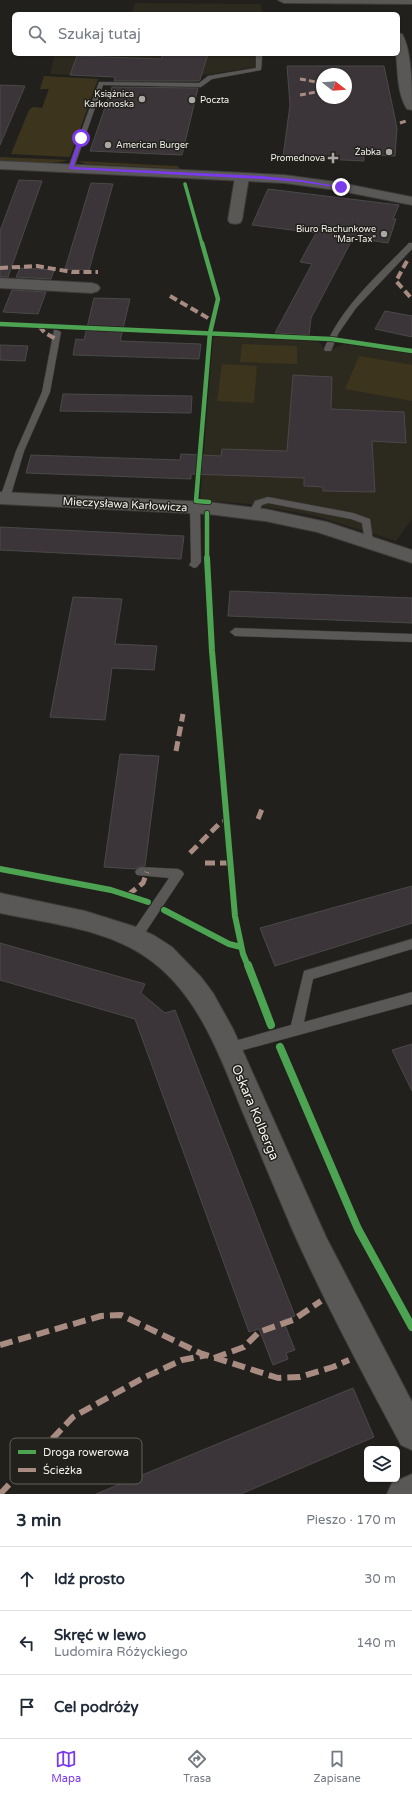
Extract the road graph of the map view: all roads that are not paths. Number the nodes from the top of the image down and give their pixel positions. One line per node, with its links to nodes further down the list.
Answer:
1 (284, 0): 2 (street)
2 (385, 1): 3 (street); 4 (street)
3 (412, 1)
4 (389, 12)
5 (400, 43): 7 (street)
6 (259, 56): 9 (lane)
7 (412, 106)
8 (0, 165): 9 (street)
9 (71, 168): 10 (street)
10 (242, 177): 11 (street); 12 (street)
11 (412, 201)
12 (235, 220)
13 (412, 245): 17 (lane)
14 (0, 283): 15 (street)
15 (92, 288)
16 (57, 332): 18 (lane)
17 (328, 349)
18 (2, 498): 19 (street, Mieczysława Karłowicza)
19 (195, 507): 20 (street, Mieczysława Karłowicza); 21 (lane)
20 (412, 557)
21 (194, 565)
22 (234, 632): 23 (lane)
23 (412, 638)
24 (141, 872): 26 (lane)
25 (0, 903): 26 (street, Oskara Kolberga)
26 (135, 938): 30 (street, Oskara Kolberga)
27 (412, 944): 29 (lane)
28 (412, 998): 29 (lane)
29 (296, 1030): 30 (lane)
30 (229, 1048): 31 (street, Oskara Kolberga)
31 (412, 1434)
32 (412, 1490): 33 (street)
33 (403, 1494)

